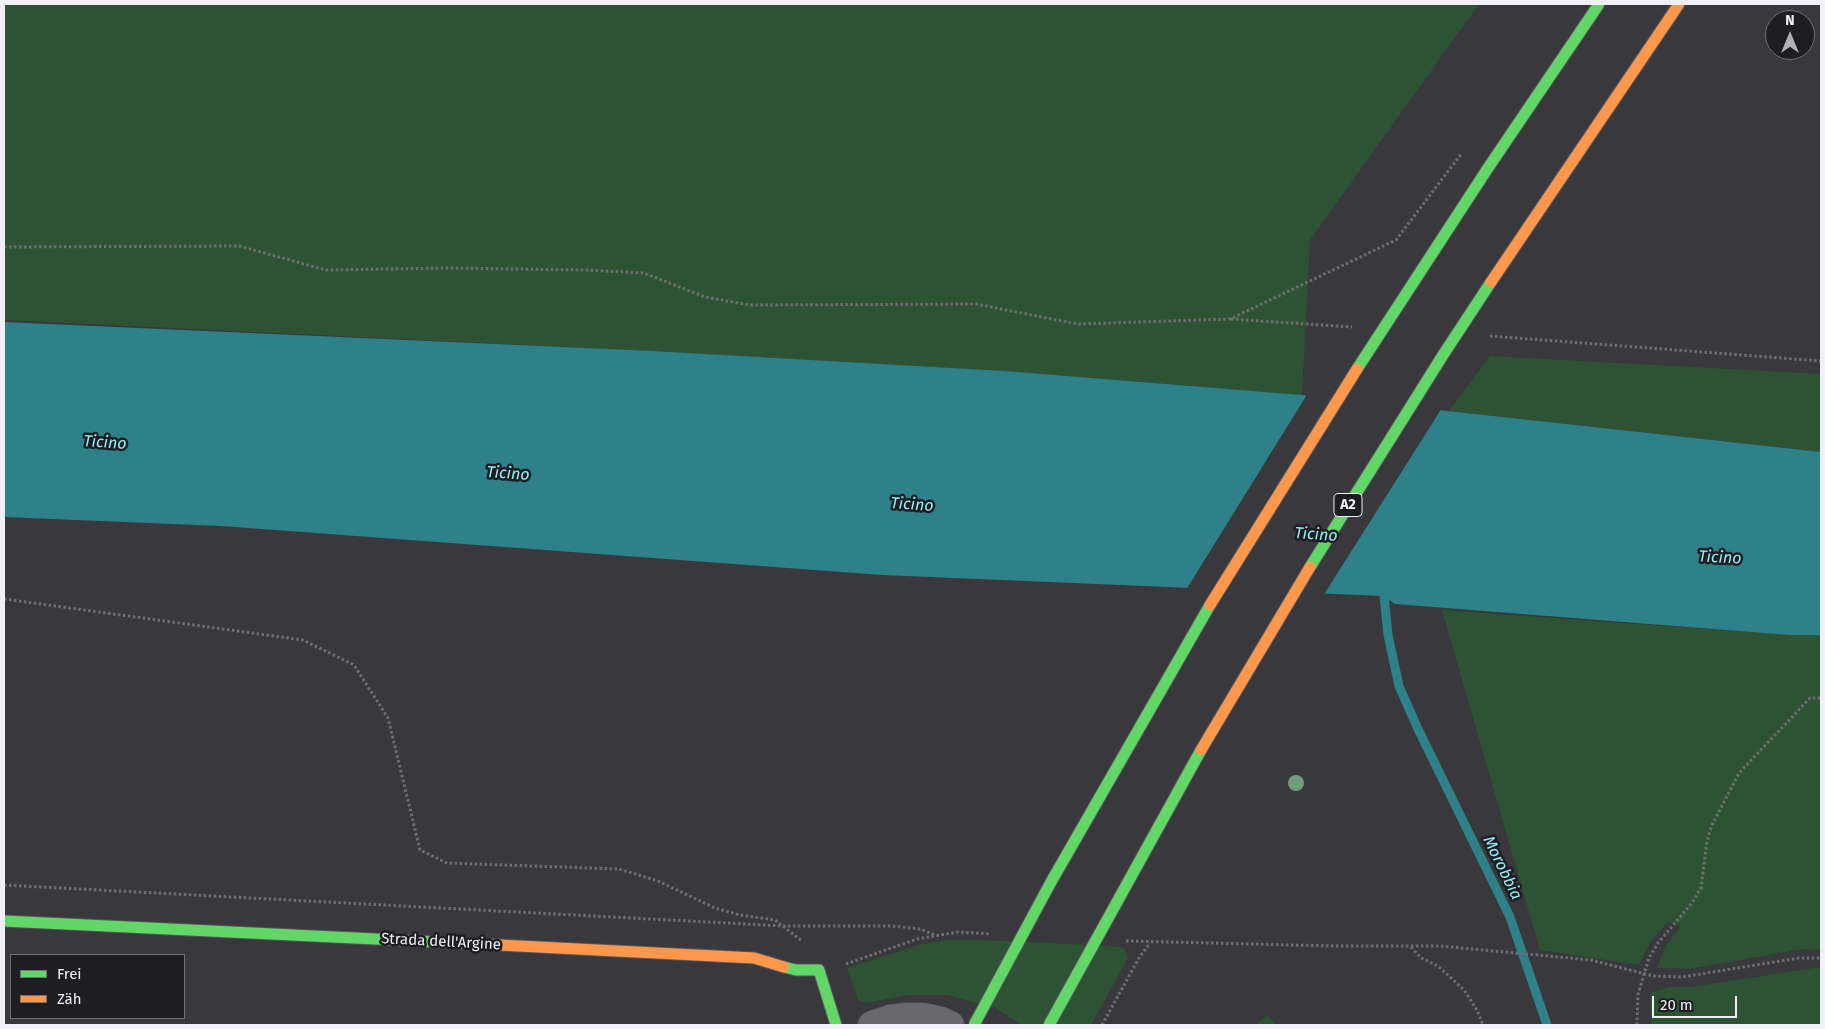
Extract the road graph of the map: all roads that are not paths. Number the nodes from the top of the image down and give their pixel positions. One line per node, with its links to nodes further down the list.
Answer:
1 (1600, 4): 7 (main road, bridge)
2 (1679, 4): 8 (main road, A2, bridge)
3 (4, 921): 4 (main road, Strada dell'Argine)
4 (836, 1025)
5 (872, 1025): 6 (street)
6 (950, 1025)
7 (974, 1025)
8 (1049, 1025)

